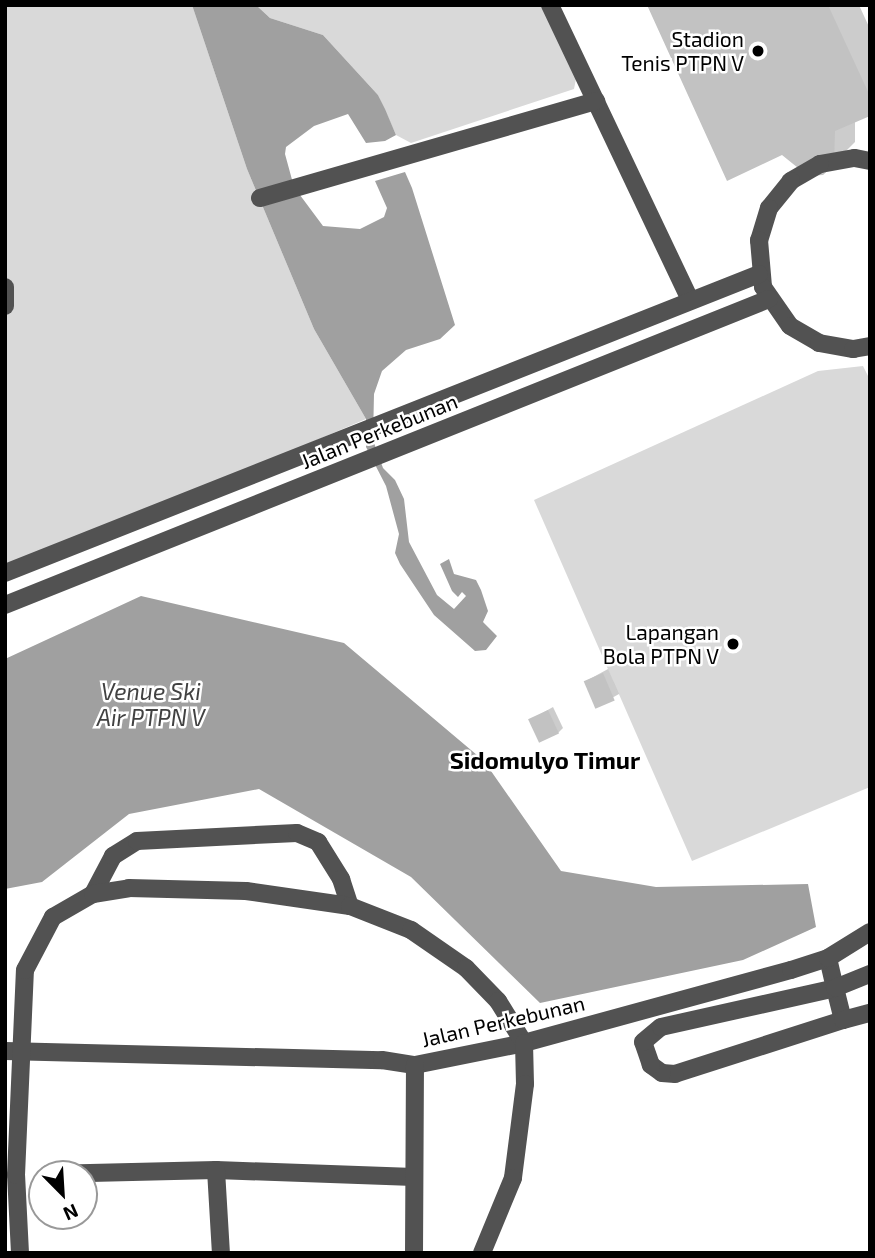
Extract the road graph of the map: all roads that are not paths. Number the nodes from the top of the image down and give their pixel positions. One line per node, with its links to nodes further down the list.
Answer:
1 (550, 5): 2 (lane)
2 (596, 101): 4 (lane); 7 (lane)
3 (870, 161): 5 (lane)
4 (260, 198)
5 (760, 274): 7 (lane, Jalan Perkebunan); 8 (lane)
6 (5, 287): 9 (lane)
7 (689, 298): 11 (lane, Jalan Perkebunan)
8 (769, 299): 10 (lane); 12 (lane, Jalan Perkebunan)
9 (5, 306)
10 (870, 346)
11 (285, 462): 12 (lane); 13 (lane, Jalan Perkebunan)
12 (297, 488): 14 (lane, Jalan Perkebunan)
13 (5, 573)
14 (5, 605)
15 (93, 894): 16 (lane); 16 (lane); 24 (lane)
16 (350, 906): 23 (lane)
17 (870, 932): 18 (lane, Jalan Perkebunan)
18 (828, 958): 20 (lane); 23 (lane, Jalan Perkebunan)
19 (870, 974): 20 (lane)
20 (835, 988): 22 (lane); 22 (lane)
21 (870, 1013): 22 (lane)
22 (843, 1020)
23 (524, 1043): 25 (lane, Jalan Perkebunan); 34 (lane)
24 (12, 1050): 25 (lane, Jalan Perkebunan); 28 (lane)
25 (415, 1065): 30 (lane)
26 (216, 1170): 27 (lane); 30 (lane); 32 (lane)
27 (98, 1173)
28 (16, 1175): 29 (lane); 31 (lane)
29 (28, 1175)
30 (414, 1177): 33 (lane)
31 (20, 1253)
32 (221, 1253)
33 (414, 1253)
34 (482, 1253)

